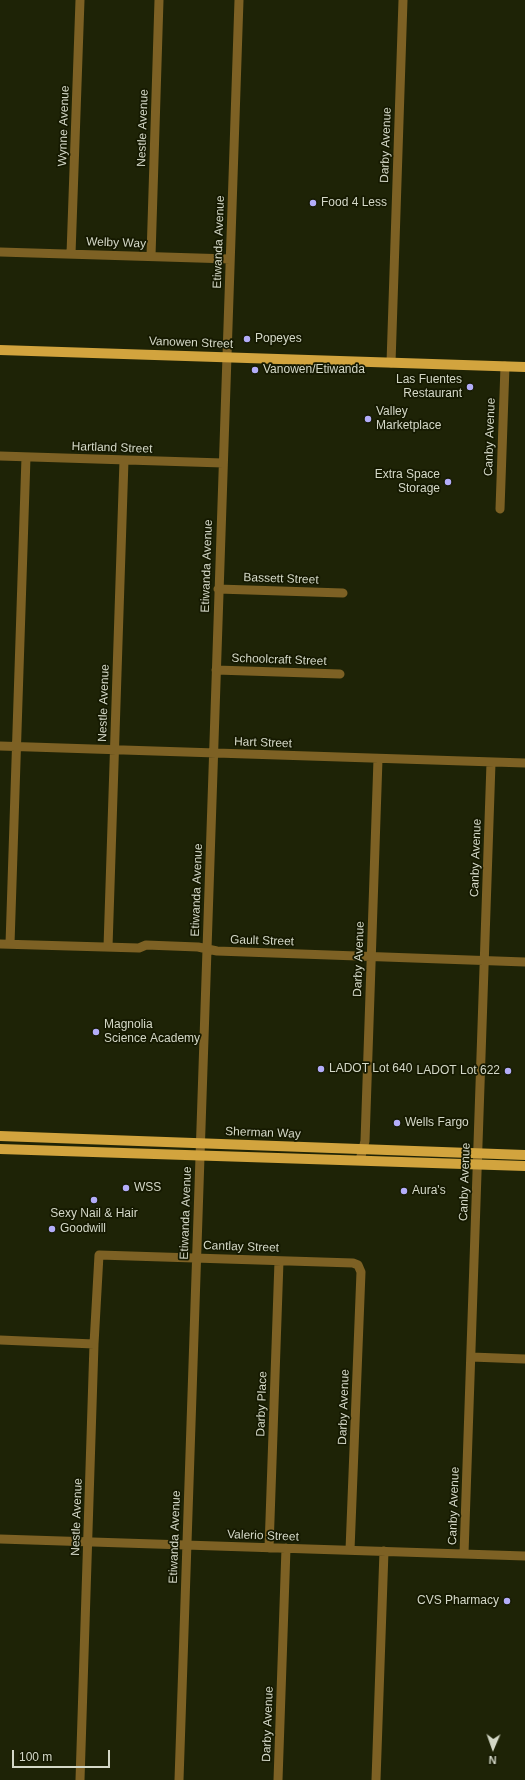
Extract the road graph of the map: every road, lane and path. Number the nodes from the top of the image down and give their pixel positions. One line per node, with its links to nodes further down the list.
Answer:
1 (80, 0): 6 (street, Wynne Avenue)
2 (159, 0): 7 (street, Nestle Avenue)
3 (239, 0): 8 (street, Etiwanda Avenue)
4 (403, 0): 11 (street, Darby Avenue)
5 (0, 252): 6 (street, Welby Way)
6 (71, 254): 7 (street, Welby Way)
7 (150, 256): 8 (street, Welby Way)
8 (230, 260): 10 (street, Etiwanda Avenue)
9 (0, 350): 10 (main road, Vanowen Street)
10 (227, 358): 11 (main road, Vanowen Street); 17 (street, Etiwanda Avenue)
11 (391, 363): 12 (main road, Vanowen Street)
12 (505, 366): 13 (main road, Vanowen Street); 18 (street, Canby Avenue)
13 (525, 367)
14 (0, 456): 15 (street, Hartland Street)
15 (26, 458): 16 (street, Hartland Street); 24 (street)
16 (124, 460): 17 (street, Hartland Street); 25 (street, Nestle Avenue)
17 (223, 464): 19 (street, Etiwanda Avenue)
18 (500, 509)
19 (218, 589): 20 (street, Bassett Street); 21 (street, Etiwanda Avenue)
20 (343, 593)
21 (216, 670): 22 (street, Schoolcraft Street); 26 (street, Etiwanda Avenue)
22 (340, 674)
23 (0, 746): 24 (street, Hart Street)
24 (16, 746): 25 (street, Hart Street); 31 (street)
25 (115, 749): 26 (street, Hart Street); 32 (street, Nestle Avenue)
26 (213, 753): 27 (street, Hart Street); 33 (street, Etiwanda Avenue)
27 (378, 759): 28 (street, Hart Street); 34 (street, Darby Avenue)
28 (491, 763): 29 (street, Hart Street); 35 (street, Canby Avenue)
29 (525, 763)
30 (0, 944): 31 (street, Gault Street)
31 (10, 944): 32 (street, Gault Street)
32 (108, 947): 33 (street, Gault Street)
33 (207, 949): 34 (street, Gault Street); 38 (street, Etiwanda Avenue)
34 (371, 956): 35 (street, Gault Street); 40 (street, Darby Avenue)
35 (485, 960): 36 (street, Gault Street); 43 (street, Canby Avenue)
36 (525, 962)
37 (0, 1136): 38 (main road, Sherman Way)
38 (200, 1144): 40 (main road, Sherman Way); 41 (street, Etiwanda Avenue)
39 (0, 1149): 41 (main road, Sherman Way)
40 (364, 1150): 43 (main road, Sherman Way); 44 (street, Darby Avenue)
41 (200, 1155): 44 (main road, Sherman Way); 47 (street, Etiwanda Avenue)
42 (525, 1155): 43 (main road, Sherman Way)
43 (478, 1159): 44 (main road, Sherman Way); 45 (main road, Sherman Way); 52 (street, Canby Avenue)
44 (360, 1160)
45 (525, 1166)
46 (99, 1255): 47 (street, Cantlay Street); 51 (street, Nestle Avenue)
47 (196, 1258): 48 (street, Cantlay Street); 56 (street, Etiwanda Avenue)
48 (279, 1261): 49 (street, Cantlay Street); 57 (street, Darby Place)
49 (358, 1265): 59 (street, Darby Avenue)
50 (0, 1340): 51 (street)
51 (94, 1344): 55 (street, Nestle Avenue)
52 (471, 1357): 53 (street); 61 (street, Canby Avenue)
53 (525, 1359)
54 (0, 1539): 55 (street, Valerio Street)
55 (88, 1542): 56 (street, Valerio Street); 63 (street, Nestle Avenue)
56 (187, 1546): 57 (street, Valerio Street); 64 (street, Etiwanda Avenue)
57 (269, 1548): 58 (street, Valerio Street)
58 (286, 1548): 59 (street, Valerio Street); 65 (street, Darby Avenue)
59 (350, 1550): 60 (street, Valerio Street)
60 (384, 1551): 61 (street, Valerio Street); 66 (street)
61 (464, 1554): 62 (street, Valerio Street)
62 (525, 1556)
63 (80, 1780)
64 (179, 1780)
65 (278, 1780)
66 (376, 1780)

